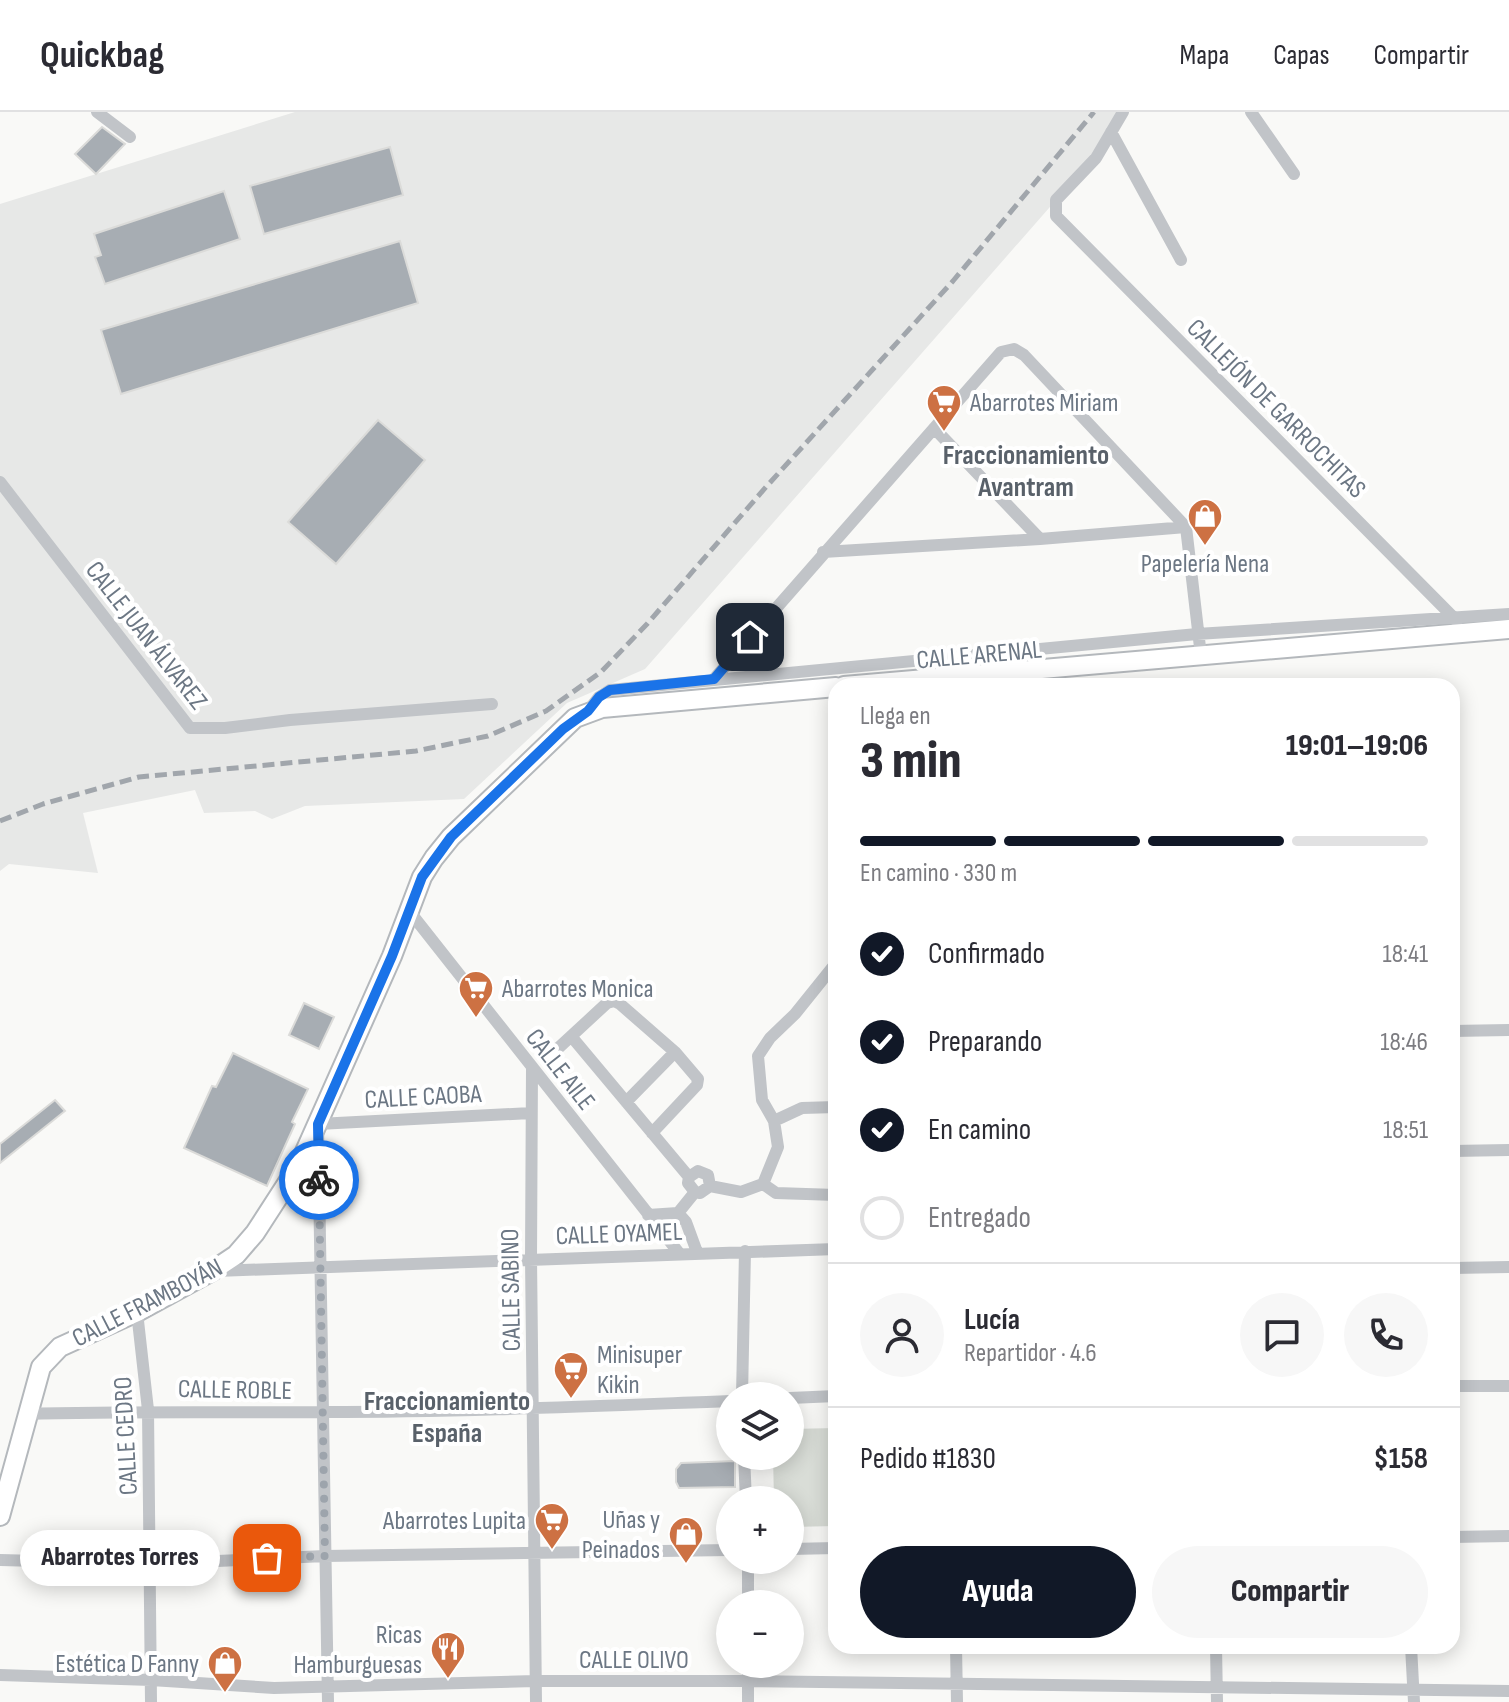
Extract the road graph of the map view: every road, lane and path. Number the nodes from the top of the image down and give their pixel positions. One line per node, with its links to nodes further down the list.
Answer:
1 (97, 112): 5 (street)
2 (1123, 112): 4 (street)
3 (1251, 112): 6 (street)
4 (1111, 132): 7 (street); 14 (street, CALLEJÓN DE GARROCHITAS)
5 (130, 137)
6 (1294, 174)
7 (1181, 260)
8 (934, 428): 10 (street); 11 (street); 12 (street)
9 (0, 482): 21 (street, CALLE JUAN ÁLVAREZ)
10 (1186, 527): 11 (street); 16 (street)
11 (1040, 539): 12 (street)
12 (823, 552): 19 (street)
13 (1509, 614): 14 (street, CALLE ARENAL)
14 (1461, 625): 15 (street, CALLE ARENAL); 16 (street, CALLE ARENAL); 17 (street, CALLE ARENAL)
15 (1509, 629)
16 (1197, 634): 17 (street); 19 (street, CALLE ARENAL)
17 (1201, 656): 18 (street, CALLE ARENAL)
18 (939, 678)
19 (714, 679): 22 (street, CALLE ARENAL)
20 (828, 688): 22 (street)
21 (492, 704)
22 (588, 711): 23 (street, CALLE FRAMBOYÁN)
23 (410, 912): 30 (street, CALLE AILE); 35 (street, CALLE FRAMBOYÁN)
24 (828, 973): 34 (street)
25 (1509, 1030): 26 (street)
26 (1460, 1031)
27 (571, 1036): 28 (street); 29 (street); 31 (street)
28 (554, 1052)
29 (675, 1052): 31 (street); 36 (street)
30 (532, 1068): 33 (street, CALLE SABINO); 45 (street, CALLE AILE)
31 (626, 1102): 36 (street)
32 (828, 1106): 34 (street)
33 (531, 1113): 35 (street, CALLE CAOBA); 50 (street, CALLE SABINO)
34 (774, 1121): 40 (street)
35 (318, 1124): 52 (street); 54 (street, CALLE FRAMBOYÁN)
36 (652, 1133): 39 (street)
37 (1509, 1150): 38 (street)
38 (1460, 1151)
39 (689, 1177): 41 (street); 42 (street)
40 (763, 1184): 41 (street); 43 (street)
41 (710, 1186): 42 (street)
42 (695, 1192): 44 (street)
43 (828, 1195)
44 (678, 1213): 45 (street); 48 (street)
45 (648, 1215): 49 (street, CALLE AILE)
46 (828, 1249): 47 (street, CALLE OYAMEL)
47 (745, 1251): 48 (street, CALLE OYAMEL); 56 (street)
48 (697, 1252): 49 (street, CALLE OYAMEL)
49 (679, 1253): 50 (street, CALLE OYAMEL)
50 (531, 1258): 52 (street, CALLE OYAMEL); 62 (street, CALLE SABINO)
51 (1509, 1267): 53 (street)
52 (320, 1268): 54 (street, CALLE OYAMEL); 64 (street)
53 (1460, 1268)
54 (212, 1271): 55 (street, CALLE FRAMBOYÁN)
55 (137, 1312): 63 (street, CALLE CEDRO); 65 (street, CALLE FRAMBOYÁN)
56 (742, 1382)
57 (1460, 1386): 58 (street)
58 (1509, 1386)
59 (828, 1396): 60 (street)
60 (804, 1397)
61 (716, 1402): 62 (street, CALLE ROBLE)
62 (534, 1409): 64 (street, CALLE ROBLE); 72 (street, CALLE SABINO)
63 (148, 1410): 64 (street, CALLE ROBLE); 65 (street, CALLE ROBLE); 75 (street, CALLE CEDRO)
64 (323, 1412): 73 (street)
65 (26, 1414): 66 (street, CALLE FRAMBOYÁN)
66 (0, 1516)
67 (1509, 1536): 68 (street)
68 (1460, 1537)
69 (828, 1548): 70 (street)
70 (804, 1549)
71 (716, 1550): 72 (street)
72 (533, 1551): 73 (street); 81 (street, CALLE SABINO)
73 (325, 1556): 75 (street); 86 (street)
74 (0, 1560): 75 (street)
75 (151, 1564): 80 (street, CALLE CEDRO)
76 (956, 1654): 83 (street)
77 (1216, 1654): 84 (street)
78 (1411, 1654): 87 (street)
79 (0, 1675): 80 (street, CALLE OLIVO)
80 (151, 1680): 86 (street, CALLE OLIVO); 88 (street, CALLE CEDRO)
81 (535, 1681): 82 (street, CALLE OLIVO); 86 (street, CALLE OLIVO); 89 (street, CALLE SABINO)
82 (748, 1681): 83 (street, CALLE OLIVO); 90 (street)
83 (955, 1684): 84 (street, CALLE OLIVO); 91 (street)
84 (1216, 1686): 87 (street, CALLE OLIVO); 92 (street)
85 (1509, 1691): 87 (street, CALLE OLIVO)
86 (328, 1695)
87 (1414, 1697)
88 (151, 1702)
89 (536, 1702)
90 (748, 1702)
91 (957, 1702)
92 (1217, 1702)

